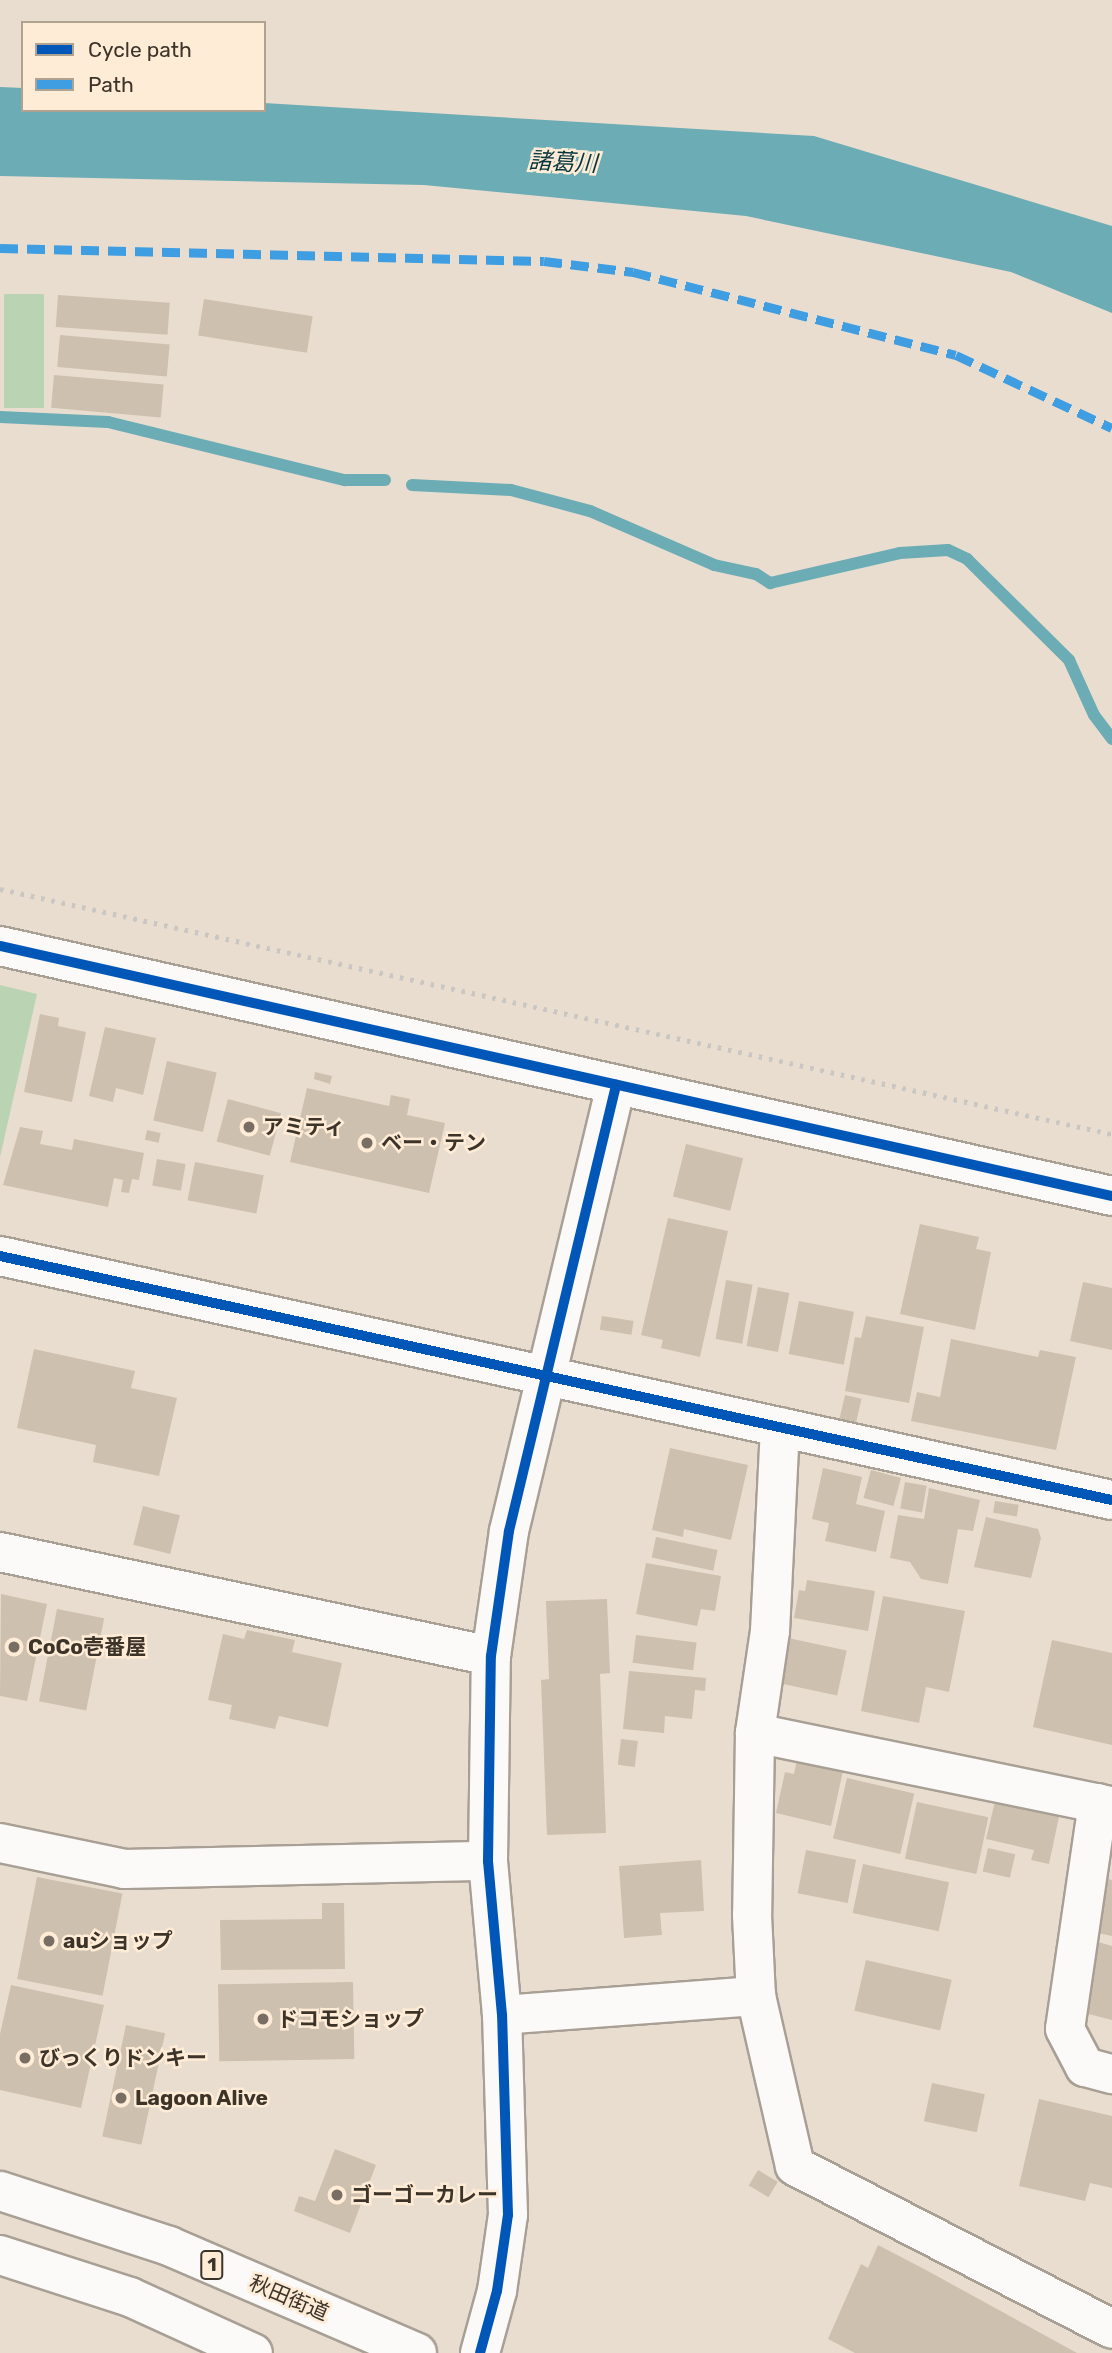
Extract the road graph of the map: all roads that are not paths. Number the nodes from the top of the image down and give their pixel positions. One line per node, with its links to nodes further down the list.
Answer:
1 (0, 946): 2 (street)
2 (616, 1085): 3 (street); 5 (street)
3 (1112, 1196)
4 (0, 1256): 5 (street)
5 (547, 1378): 6 (street); 9 (street)
6 (780, 1427): 7 (street); 10 (street)
7 (1112, 1500)
8 (0, 1552): 9 (street)
9 (492, 1656): 13 (street)
10 (755, 1733): 11 (street); 14 (street)
11 (1105, 1804): 16 (street)
12 (0, 1843): 13 (street)
13 (488, 1861): 15 (street)
14 (756, 1996): 15 (street); 19 (street)
15 (502, 2015): 22 (street)
16 (1112, 2074)
17 (0, 2191): 21 (street, 秋田街道 / 1)
18 (0, 2255): 20 (street)
19 (1112, 2329)
20 (253, 2353)
21 (418, 2353)
22 (480, 2353)

